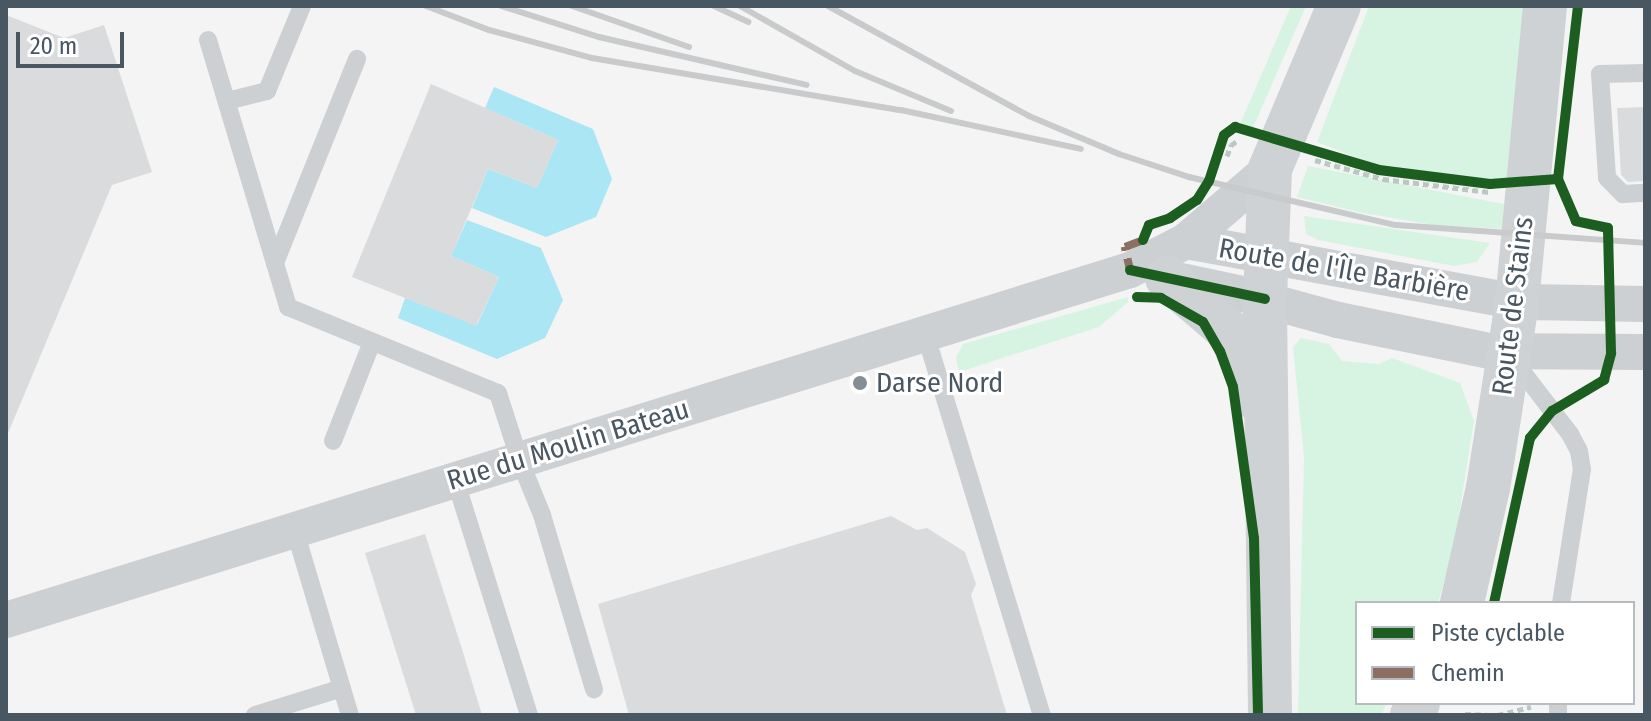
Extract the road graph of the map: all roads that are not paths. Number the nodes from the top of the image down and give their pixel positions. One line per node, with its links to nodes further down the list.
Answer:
1 (302, 6): 7 (lane)
2 (1339, 6): 8 (main road)
3 (1545, 6): 14 (main road, Route de Stains)
4 (208, 40): 7 (lane)
5 (357, 59): 11 (lane)
6 (1645, 73): 9 (lane)
7 (227, 101): 11 (lane)
8 (1277, 153): 10 (main road); 12 (street)
9 (1645, 193)
10 (1266, 256): 12 (street, Route de l'Île Barbière); 13 (main road); 14 (street, Route de l'Île Barbière)
11 (275, 263): 17 (lane)
12 (1161, 263): 13 (street, Route de l'Île Barbière); 16 (street, Rue du Moulin Bateau); 20 (main road)
13 (1265, 299): 19 (street, Route de l'Île Barbière); 20 (main road)
14 (1517, 302): 15 (street, Route de l'Île Barbière); 19 (main road, Route de Stains)
15 (1645, 304)
16 (925, 333): 22 (street, Rue du Moulin Bateau); 33 (lane)
17 (372, 342): 21 (lane); 22 (lane)
18 (1645, 352): 19 (street, Route de l'Île Barbière)
19 (1509, 354): 25 (main road, Route de Stains); 26 (lane)
20 (1266, 422): 34 (main road)
21 (333, 441)
22 (520, 461): 23 (street, Rue du Moulin Bateau); 29 (lane)
23 (455, 479): 24 (street, Rue du Moulin Bateau); 32 (lane)
24 (295, 531): 27 (street, Rue du Moulin Bateau); 28 (lane)
25 (1462, 601)
26 (1561, 601)
27 (6, 620)
28 (342, 688): 30 (lane); 31 (lane)
29 (594, 689)
30 (255, 715)
31 (350, 715)
32 (529, 715)
33 (1042, 715)
34 (1270, 715)

